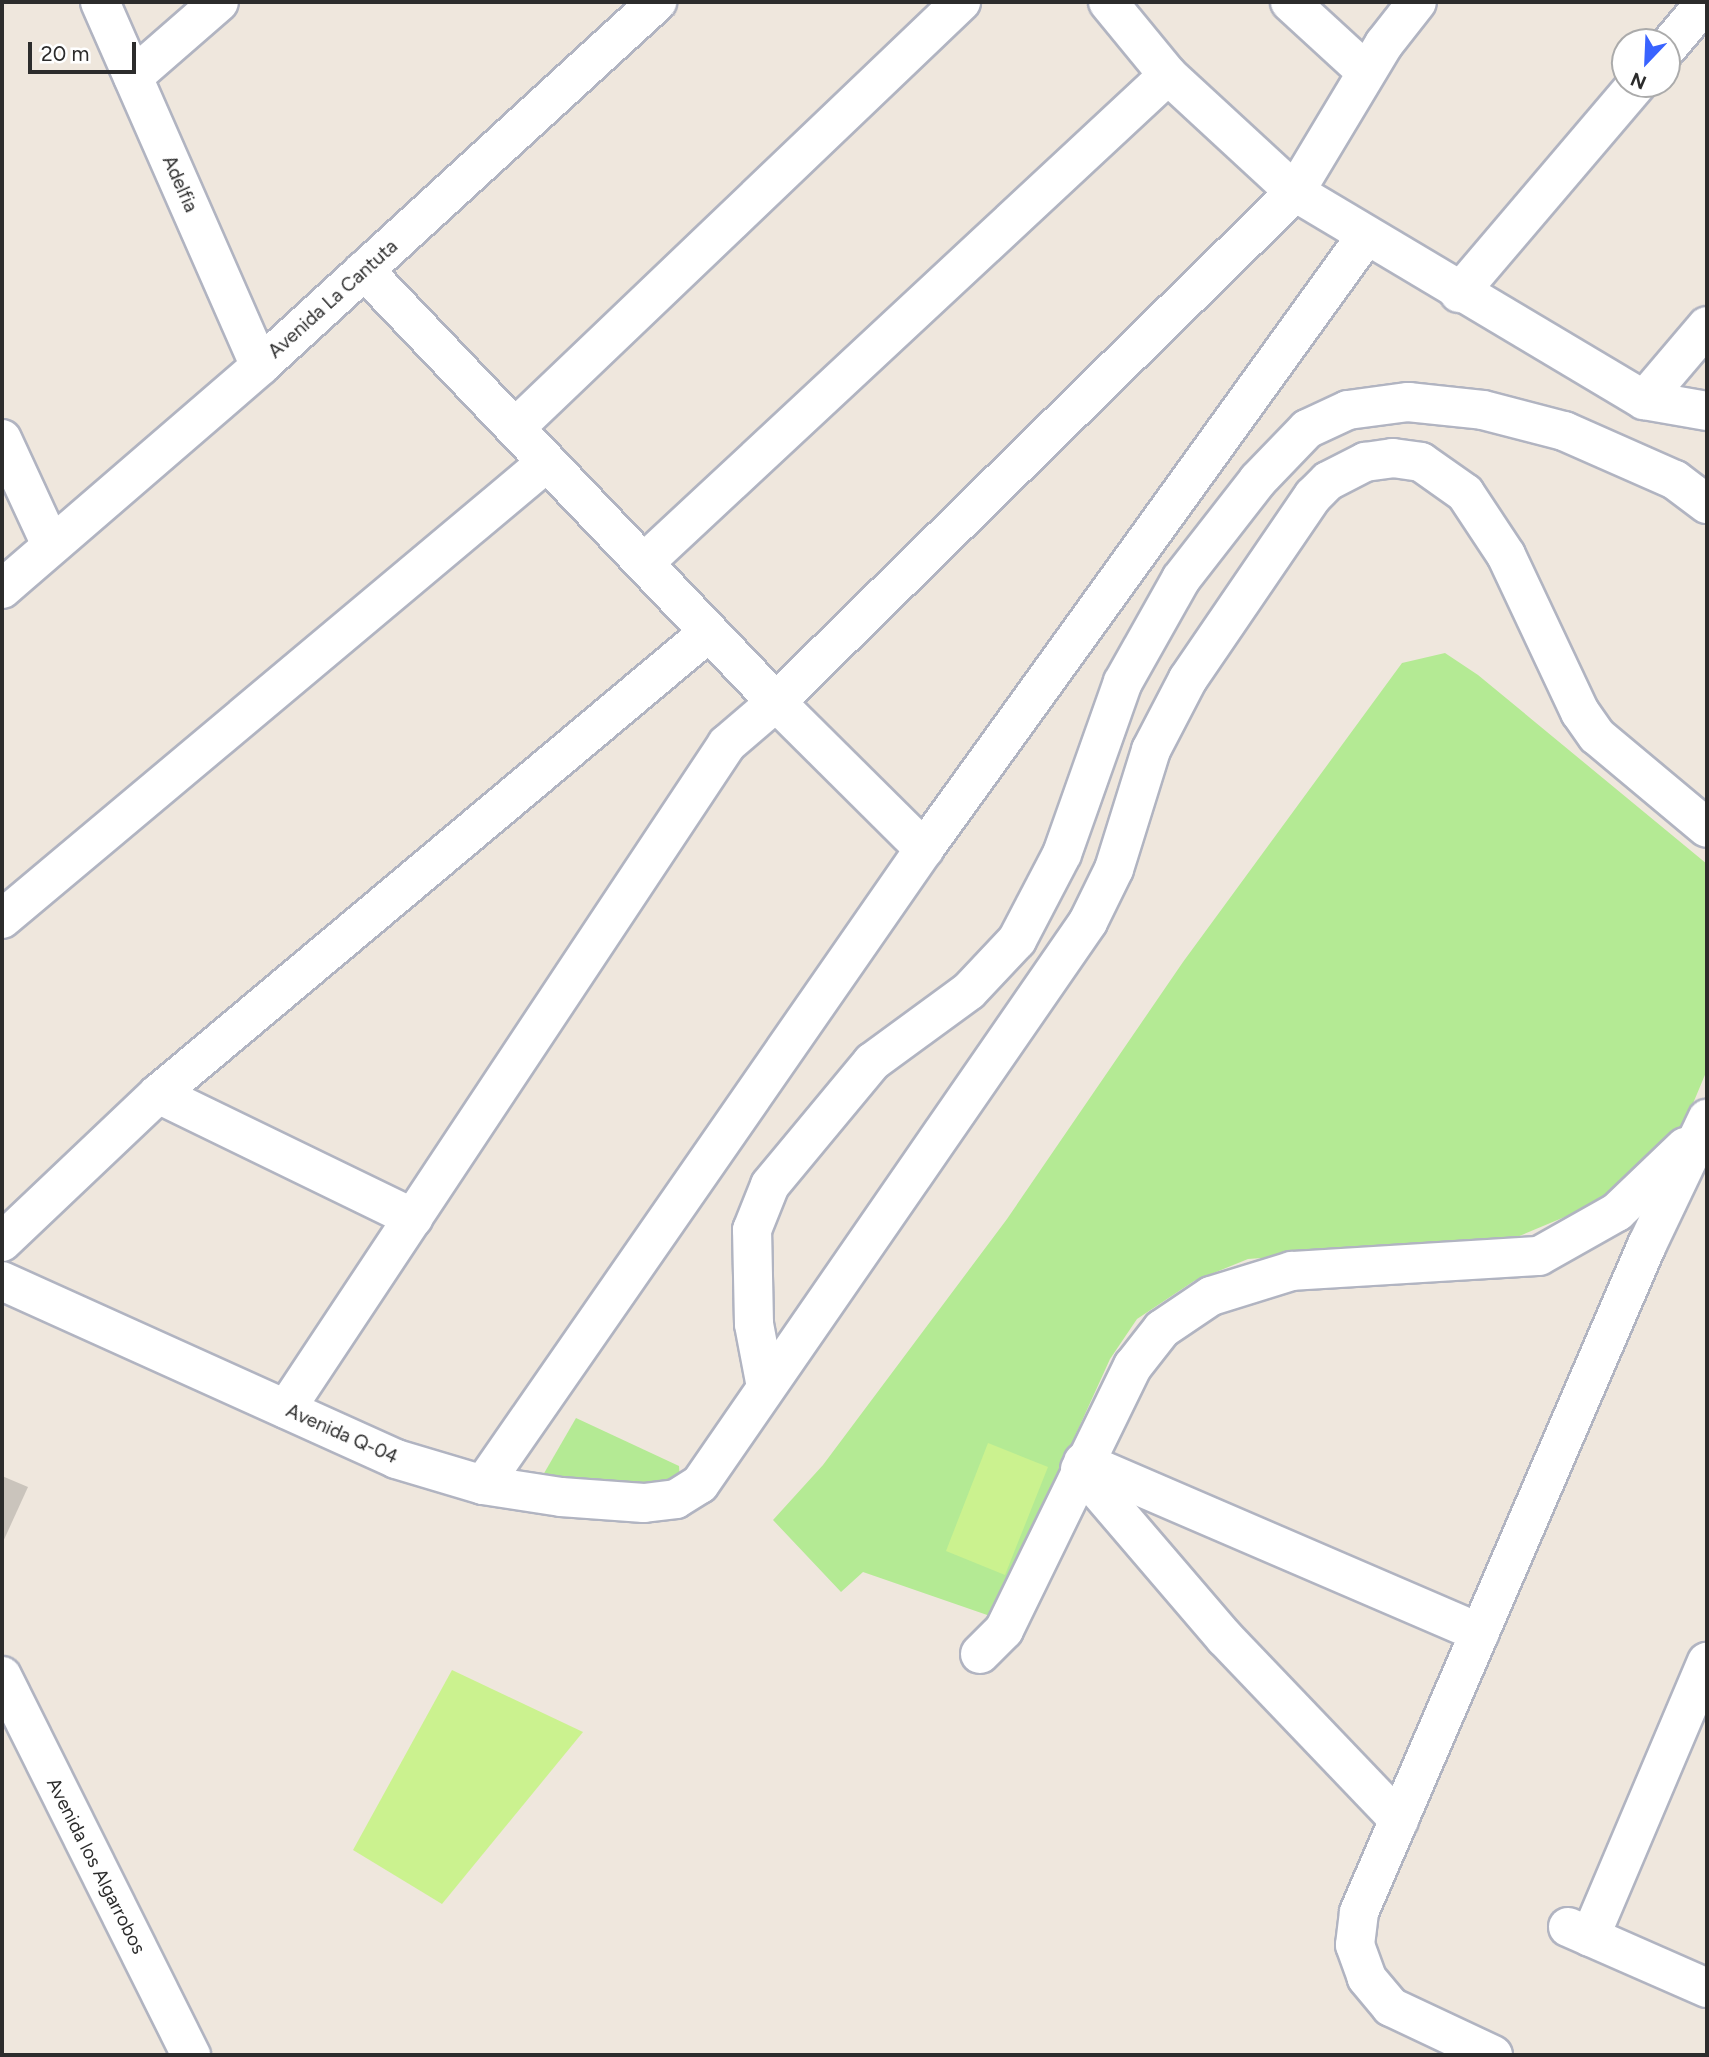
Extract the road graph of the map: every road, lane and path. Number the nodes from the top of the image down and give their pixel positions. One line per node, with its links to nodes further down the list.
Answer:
1 (100, 2): 12 (street, Adelfia)
2 (219, 2): 12 (street)
3 (657, 2): 16 (street, Avenida La Cantuta)
4 (961, 2): 22 (street)
5 (1108, 2): 11 (street)
6 (1290, 2): 10 (street)
7 (1418, 2): 10 (street)
8 (1706, 2): 9 (street)
9 (1681, 31)
10 (1366, 72): 14 (street)
11 (1168, 75): 14 (street); 27 (street)
12 (133, 77): 19 (street, Adelfia)
13 (1624, 98): 17 (street)
14 (1294, 192): 15 (street); 30 (street)
15 (1366, 236): 17 (street); 32 (street)
16 (364, 270): 19 (street, Avenida La Cantuta); 22 (street)
17 (1459, 293): 20 (street)
18 (1707, 326): 20 (street)
19 (260, 366): 26 (street, Avenida La Cantuta)
20 (1644, 400): 21 (street)
21 (1707, 411)
22 (515, 428): 24 (street)
23 (2, 439): 26 (street)
24 (547, 462): 27 (street); 33 (street)
25 (1707, 504): 39 (street)
26 (50, 543): 28 (street, Avenida La Cantuta)
27 (644, 563): 29 (street)
28 (2, 589)
29 (709, 632): 30 (street); 34 (street)
30 (776, 702): 32 (street); 36 (street)
31 (1707, 828): 39 (street)
32 (924, 849): 42 (street)
33 (2, 919)
34 (158, 1094): 36 (street); 37 (street)
35 (1704, 1125): 41 (street); 43 (street)
36 (413, 1218): 40 (street)
37 (2, 1242)
38 (2, 1281): 40 (street, Avenida Q-04)
39 (766, 1387): 42 (street, Avenida Q-04)
40 (286, 1409): 42 (street, Avenida Q-04)
41 (1082, 1466): 43 (street); 44 (street); 48 (street)
42 (483, 1485)
43 (1480, 1633): 48 (street)
44 (980, 1654)
45 (1707, 1662): 47 (street)
46 (2, 1676): 50 (street, Avenida los Algarrobos)
47 (1698, 1705): 49 (street)
48 (1399, 1820): 51 (street)
49 (1707, 1988)
50 (191, 2055)
51 (1493, 2055)

